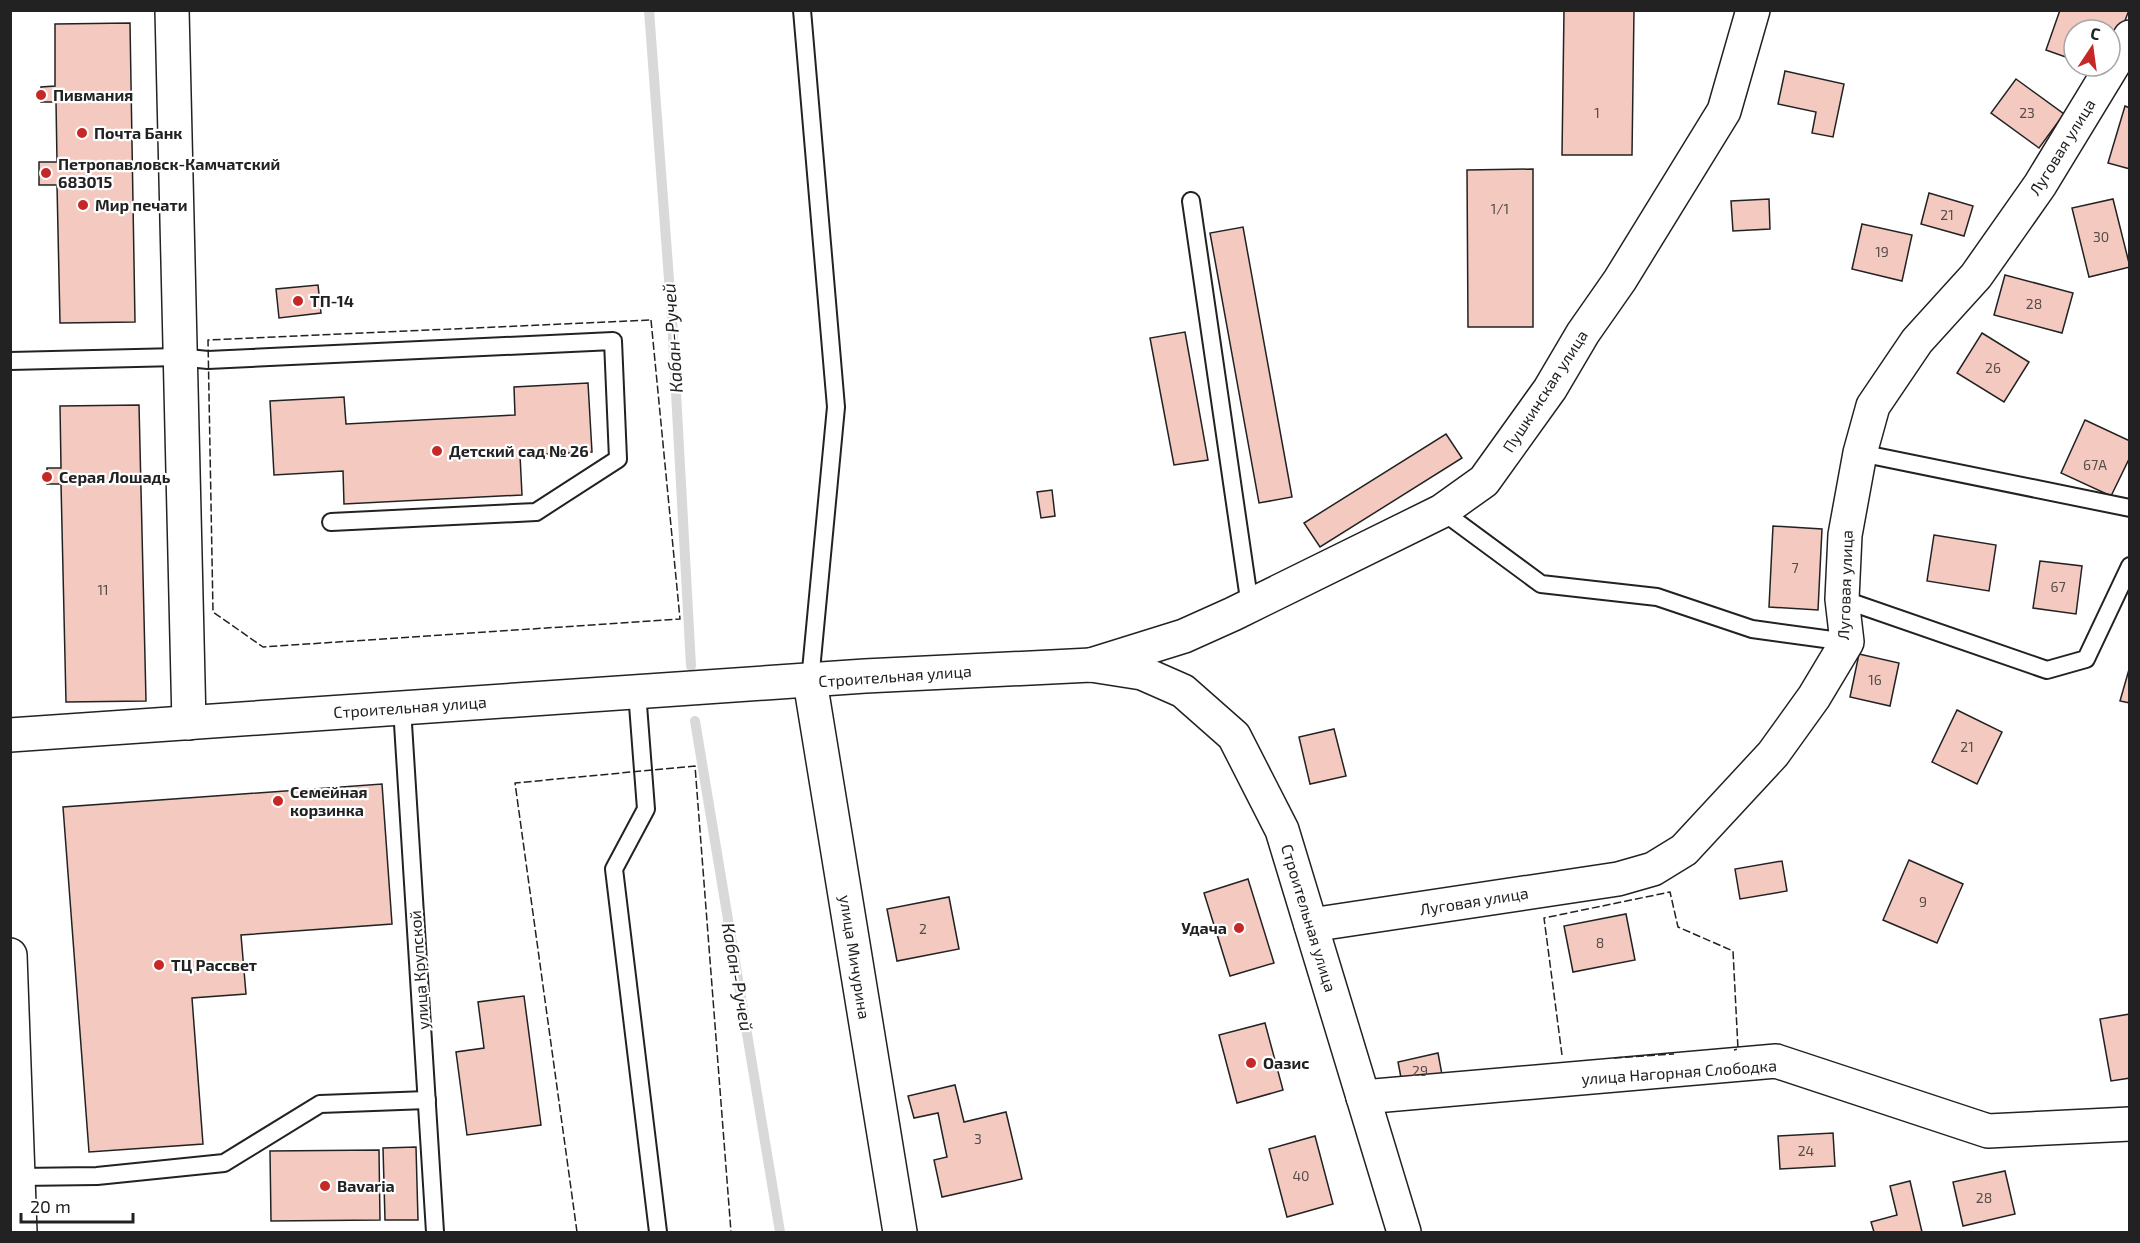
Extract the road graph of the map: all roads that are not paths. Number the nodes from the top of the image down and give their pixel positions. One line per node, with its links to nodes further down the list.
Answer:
1 (172, 10): 6 (street)
2 (802, 10): 17 (lane)
3 (1753, 10): 10 (street, Пушкинская улица)
4 (2130, 37): 8 (street, Луговая улица)
5 (1191, 201): 14 (lane)
6 (178, 357): 7 (lane); 11 (lane); 20 (street)
7 (10, 361)
8 (1860, 453): 9 (lane); 13 (street, Луговая улица)
9 (2130, 508)
10 (1442, 512): 14 (street, Пушкинская улица); 15 (lane)
11 (332, 522)
12 (2130, 566): 13 (lane)
13 (1842, 599): 15 (street, Луговая улица)
14 (1250, 606): 16 (street, Пушкинская улица)
15 (1847, 642): 22 (street, Луговая улица)
16 (1091, 665): 17 (street, Строительная улица); 22 (street, Строительная улица)
17 (810, 681): 18 (street, Строительная улица); 31 (street, улица Мичурина)
18 (637, 692): 19 (street, Строительная улица); 30 (lane)
19 (402, 708): 20 (street, Строительная улица); 25 (lane, улица Крупской)
20 (189, 723): 21 (street, Строительная улица)
21 (10, 735)
22 (1311, 925): 24 (street, Строительная улица)
23 (10, 955): 27 (street)
24 (1363, 1097): 26 (street, улица Нагорная Слободка); 32 (street, Строительная улица)
25 (427, 1100): 27 (lane); 29 (lane, улица Крупской)
26 (2130, 1124)
27 (19, 1177): 28 (street)
28 (20, 1233)
29 (435, 1233)
30 (658, 1233)
31 (900, 1233)
32 (1404, 1233)

